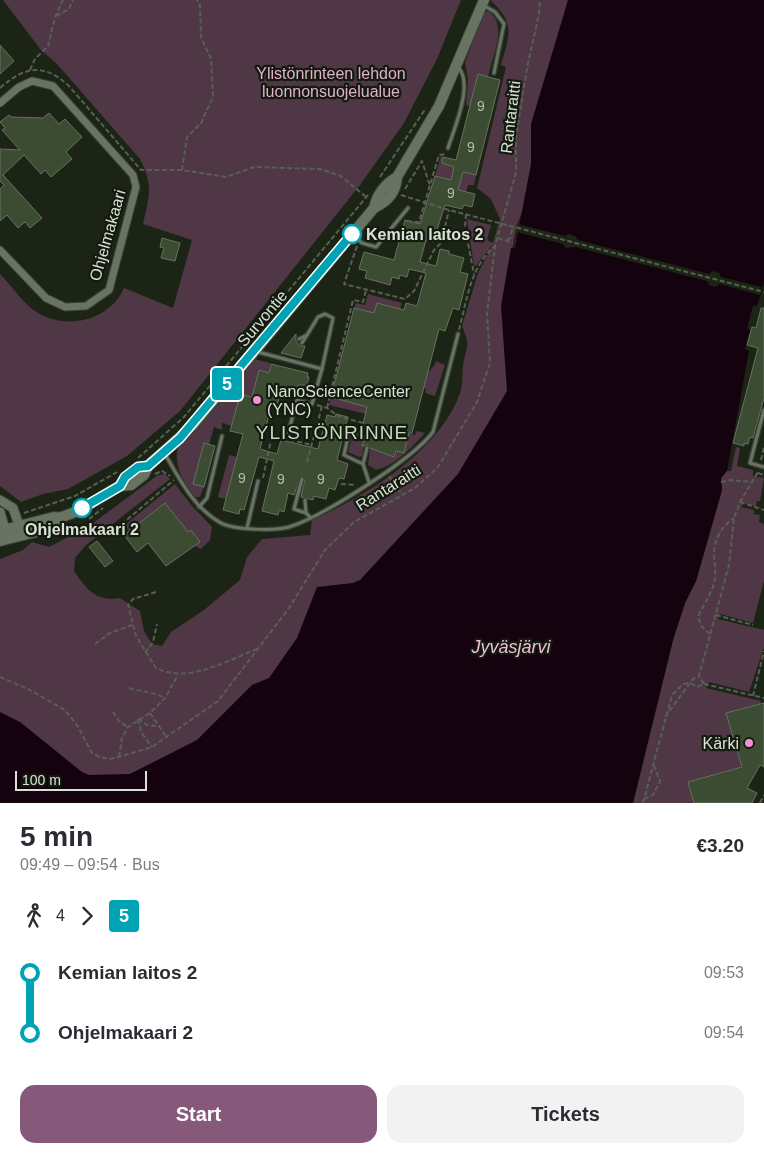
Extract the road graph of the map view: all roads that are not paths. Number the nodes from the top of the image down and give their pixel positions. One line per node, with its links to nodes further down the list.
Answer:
1 (483, 2): 2 (main road, Survontie); 3 (lane)
2 (457, 66): 5 (lane); 7 (main road, Survontie)
3 (494, 72)
4 (0, 103): 8 (street, Ohjelmakaari)
5 (448, 148)
6 (408, 208): 7 (lane)
7 (355, 237): 13 (main road, Survontie)
8 (0, 250)
9 (458, 334): 25 (lane)
10 (307, 335): 11 (lane); 12 (lane); 14 (lane)
11 (299, 339)
12 (302, 343)
13 (256, 350): 14 (lane); 20 (main road, Survontie)
14 (322, 369): 17 (lane)
15 (764, 412): 22 (lane)
16 (349, 432): 21 (lane)
17 (288, 434)
18 (222, 436): 28 (lane)
19 (367, 448): 21 (lane)
20 (164, 453): 28 (lane); 33 (main road, Survontie)
21 (363, 464): 25 (lane)
22 (764, 467)
23 (302, 479): 30 (lane)
24 (260, 481): 32 (lane)
25 (369, 482): 31 (lane)
26 (0, 500): 33 (street)
27 (305, 500): 30 (lane)
28 (199, 507): 32 (lane)
29 (0, 512): 34 (street)
30 (306, 512): 31 (lane)
31 (310, 517): 32 (lane)
32 (247, 528)
33 (21, 531): 34 (main road, Survontie)
34 (3, 535)

